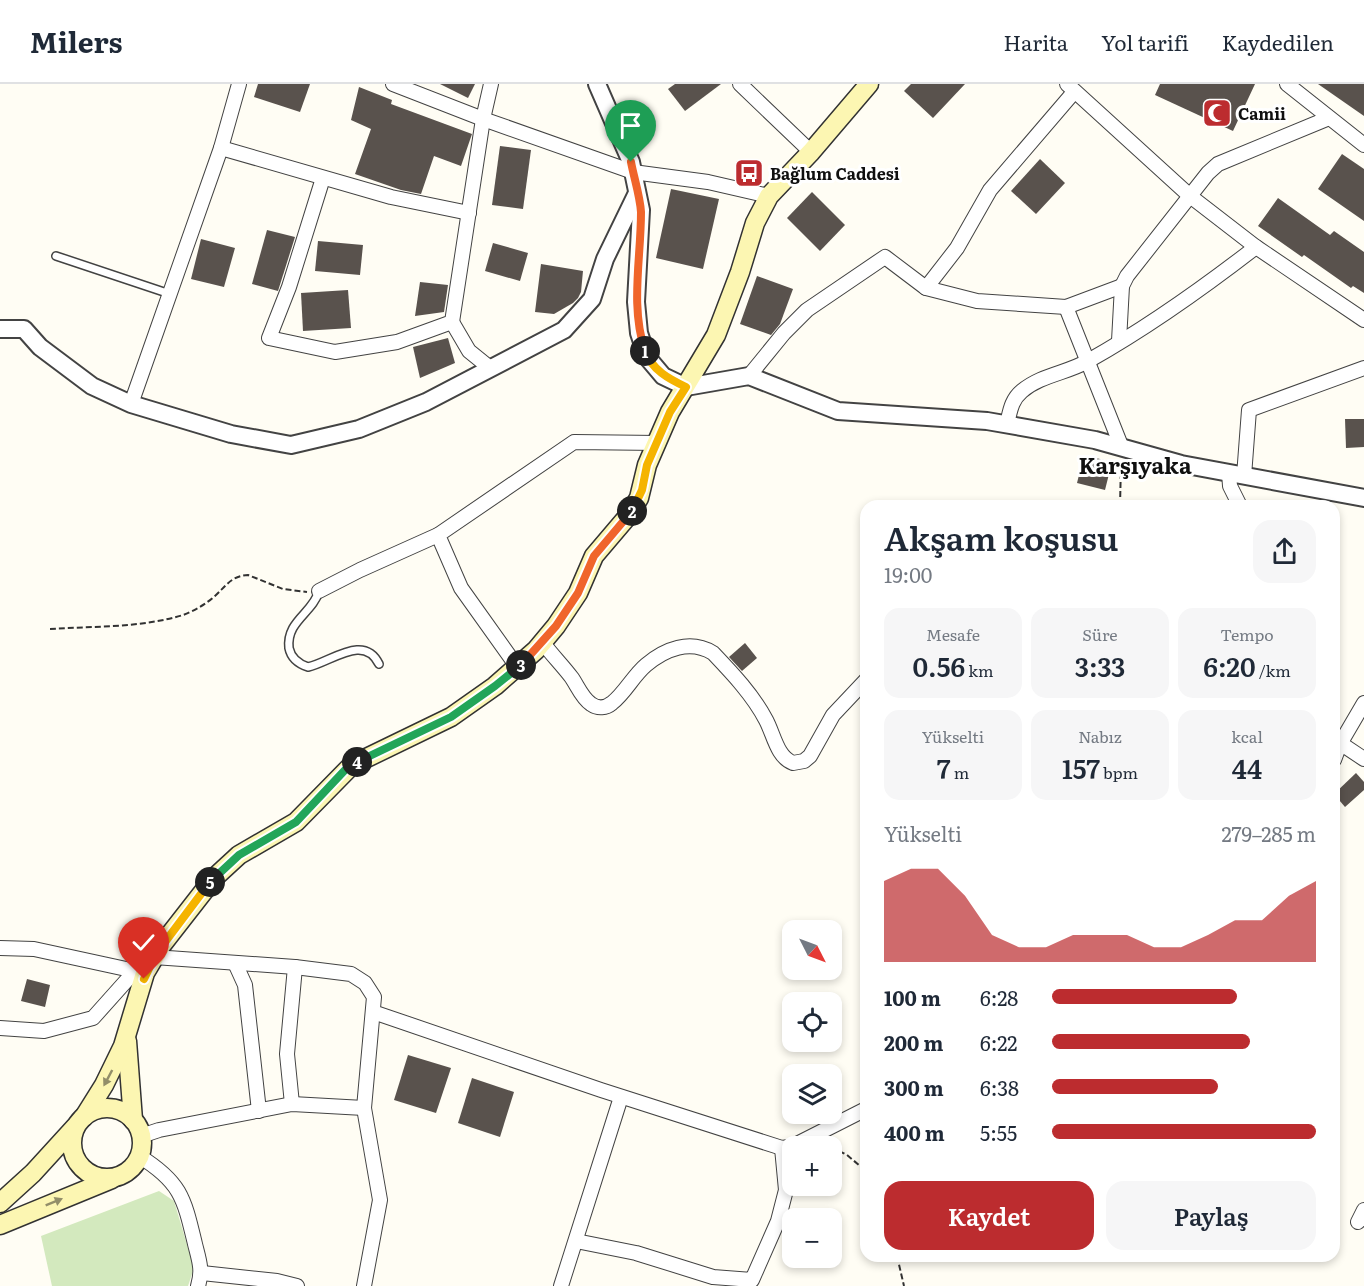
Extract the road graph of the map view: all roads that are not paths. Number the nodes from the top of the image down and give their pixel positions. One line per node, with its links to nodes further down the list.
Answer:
1 (239, 84): 13 (street)
2 (393, 84): 11 (street)
3 (491, 84): 11 (street)
4 (597, 84): 15 (street)
5 (740, 84): 14 (street)
6 (869, 84): 14 (main road)
7 (1287, 84): 9 (street)
8 (1070, 88): 19 (street); 24 (street)
9 (1302, 89): 10 (street)
10 (1329, 118): 12 (street); 19 (street)
11 (483, 119): 15 (street); 20 (street)
12 (1364, 145)
13 (221, 148): 16 (street); 25 (street)
14 (811, 152): 18 (main road)
15 (633, 172): 17 (street); 18 (street)
16 (323, 178): 20 (street); 28 (street)
17 (637, 193): 33 (street); 35 (street)
18 (769, 196): 35 (main road)
19 (1190, 196): 21 (street); 23 (street)
20 (469, 213): 28 (street)
21 (1256, 248): 27 (street); 30 (street)
22 (56, 256): 25 (lane)
23 (1122, 286): 26 (street); 30 (street)
24 (926, 288): 26 (street); 34 (street)
25 (170, 294): 36 (street)
26 (1066, 307): 31 (street)
27 (1364, 321)
28 (452, 322): 33 (street)
29 (0, 329): 36 (street)
30 (1119, 341): 31 (street)
31 (1086, 362): 37 (street); 39 (street)
32 (1364, 368): 40 (street)
33 (490, 369): 36 (street)
34 (749, 376): 35 (street); 37 (street)
35 (686, 387): 38 (main road)
36 (131, 404)
37 (1007, 424): 39 (street)
38 (658, 443): 43 (street); 45 (main road)
39 (1122, 448): 40 (street)
40 (1236, 475): 41 (street); 42 (street)
41 (1364, 498)
42 (1237, 500)
43 (438, 535): 44 (street); 47 (street)
44 (319, 591): 46 (lane)
45 (543, 643): 47 (main road); 48 (street)
46 (379, 664)
47 (518, 668): 54 (main road)
48 (860, 686)
49 (1364, 703): 50 (street)
50 (1340, 736)
51 (1340, 744): 52 (street)
52 (1364, 759)
53 (0, 948): 57 (street)
54 (154, 957): 55 (street); 57 (main road)
55 (235, 963): 56 (street); 64 (street)
56 (295, 967): 58 (street); 62 (street)
57 (140, 972): 59 (street); 60 (main road)
58 (373, 1012): 61 (street); 63 (street)
59 (0, 1028)
60 (127, 1036): 66 (main road, one-way to 66); 67 (main road)
61 (621, 1097): 69 (street); 75 (street)
62 (292, 1104): 63 (street); 64 (street)
63 (364, 1108): 78 (street)
64 (259, 1111): 67 (street)
65 (860, 1111): 68 (street)
66 (80, 1121): 67 (main road); 71 (main road); 73 (main road)
67 (137, 1128): 70 (main road)
68 (811, 1136)
69 (782, 1145)
70 (139, 1156): 71 (main road); 76 (street)
71 (117, 1177): 74 (main road, one-way to 71)
72 (784, 1196): 75 (street)
73 (0, 1203)
74 (0, 1225)
75 (576, 1241): 79 (street)
76 (200, 1280): 77 (street)
77 (297, 1286)
78 (364, 1286)
79 (561, 1286)

